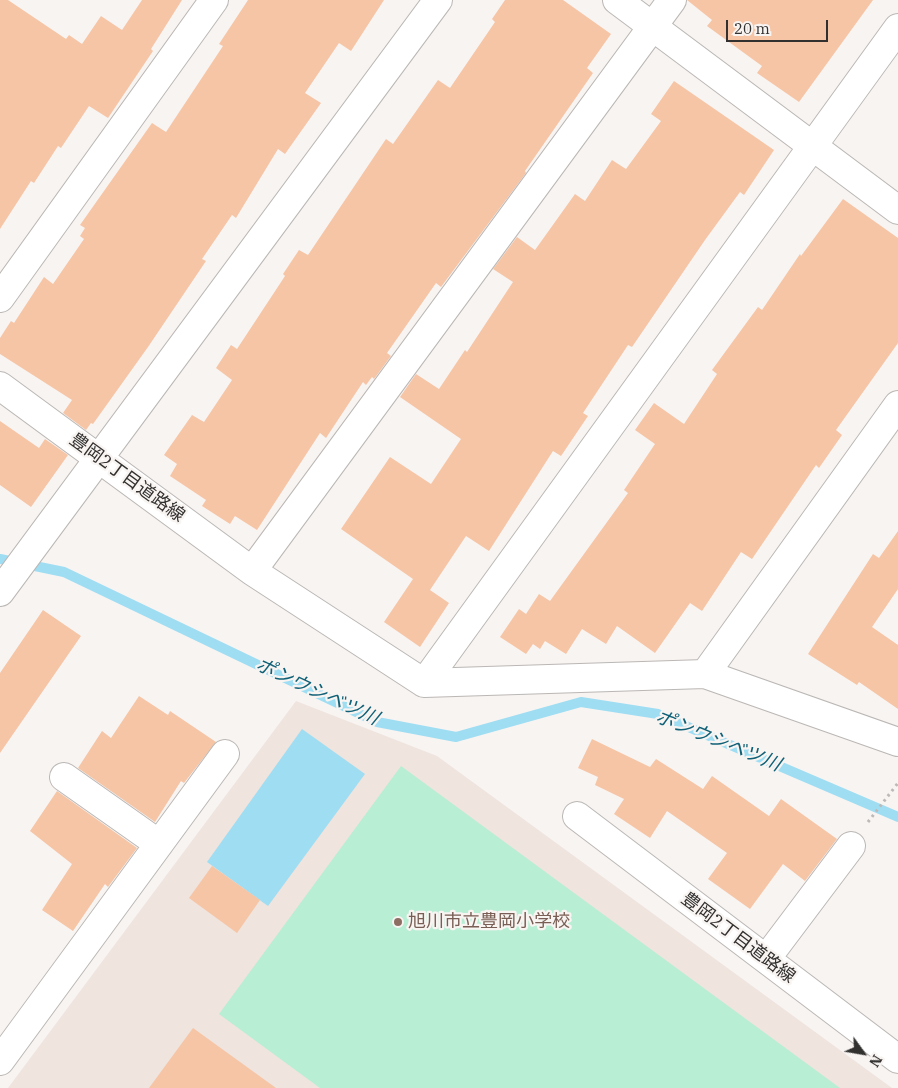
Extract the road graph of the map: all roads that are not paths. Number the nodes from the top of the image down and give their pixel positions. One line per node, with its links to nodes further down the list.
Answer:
1 (214, 0): 9 (street)
2 (438, 0): 12 (street)
3 (617, 0): 5 (street)
4 (672, 0): 5 (street)
5 (653, 26): 7 (street); 13 (street)
6 (898, 28): 7 (street)
7 (812, 145): 8 (street); 16 (street)
8 (898, 210)
9 (0, 298)
10 (0, 386): 12 (street, 豊岡2丁目道路線)
11 (898, 405): 15 (street)
12 (101, 458): 13 (street, 豊岡2丁目道路線); 14 (street)
13 (252, 572): 16 (street, 豊岡2丁目道路線)
14 (5, 586)
15 (705, 674): 16 (street); 17 (street)
16 (424, 683)
17 (898, 742)
18 (226, 754): 22 (street)
19 (64, 778): 22 (street)
20 (577, 816): 23 (street, 豊岡2丁目道路線)
21 (858, 836): 23 (street)
22 (159, 844): 25 (street)
23 (766, 959): 24 (street, 豊岡2丁目道路線)
24 (898, 1059)
25 (0, 1062)

